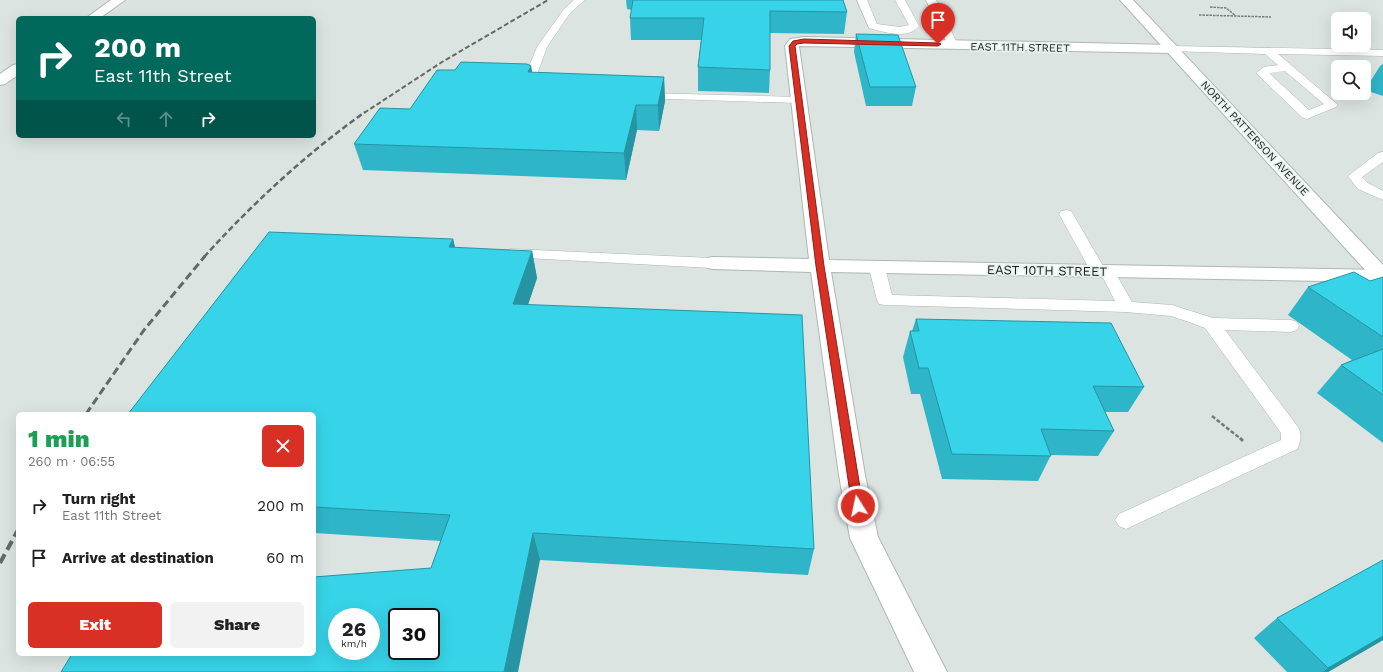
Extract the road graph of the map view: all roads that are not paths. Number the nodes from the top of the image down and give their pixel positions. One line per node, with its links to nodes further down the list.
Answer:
1 (119, 0): 7 (street)
2 (580, 0): 15 (lane)
3 (862, 0): 4 (lane)
4 (900, 0)
5 (931, 0): 8 (lane)
6 (1126, 0): 9 (street, NORTH PATTERSON AVENUE)
7 (95, 16)
8 (953, 45): 9 (street, EAST 11TH STREET); 17 (street, EAST 11TH STREET)
9 (1173, 49): 10 (lane); 26 (street, NORTH PATTERSON AVENUE)
10 (1268, 51): 11 (lane); 12 (lane)
11 (1383, 53)
12 (1289, 68): 12 (lane)
13 (16, 69): 14 (street)
14 (0, 81)
15 (554, 90)
16 (628, 96): 17 (lane)
17 (799, 100): 23 (street)
18 (1383, 156): 19 (lane)
19 (1383, 196)
20 (1066, 214): 25 (lane)
21 (500, 254): 22 (lane)
22 (712, 263): 23 (street, EAST 10TH STREET)
23 (820, 266): 24 (street, EAST 10TH STREET); 31 (street)
24 (877, 268): 25 (street, EAST 10TH STREET); 27 (lane)
25 (1102, 270): 26 (street, EAST 10TH STREET); 27 (lane)
26 (1382, 276)
27 (1126, 306): 28 (lane)
28 (1212, 324): 29 (lane); 30 (lane)
29 (1291, 326)
30 (1126, 520)
31 (930, 672)

